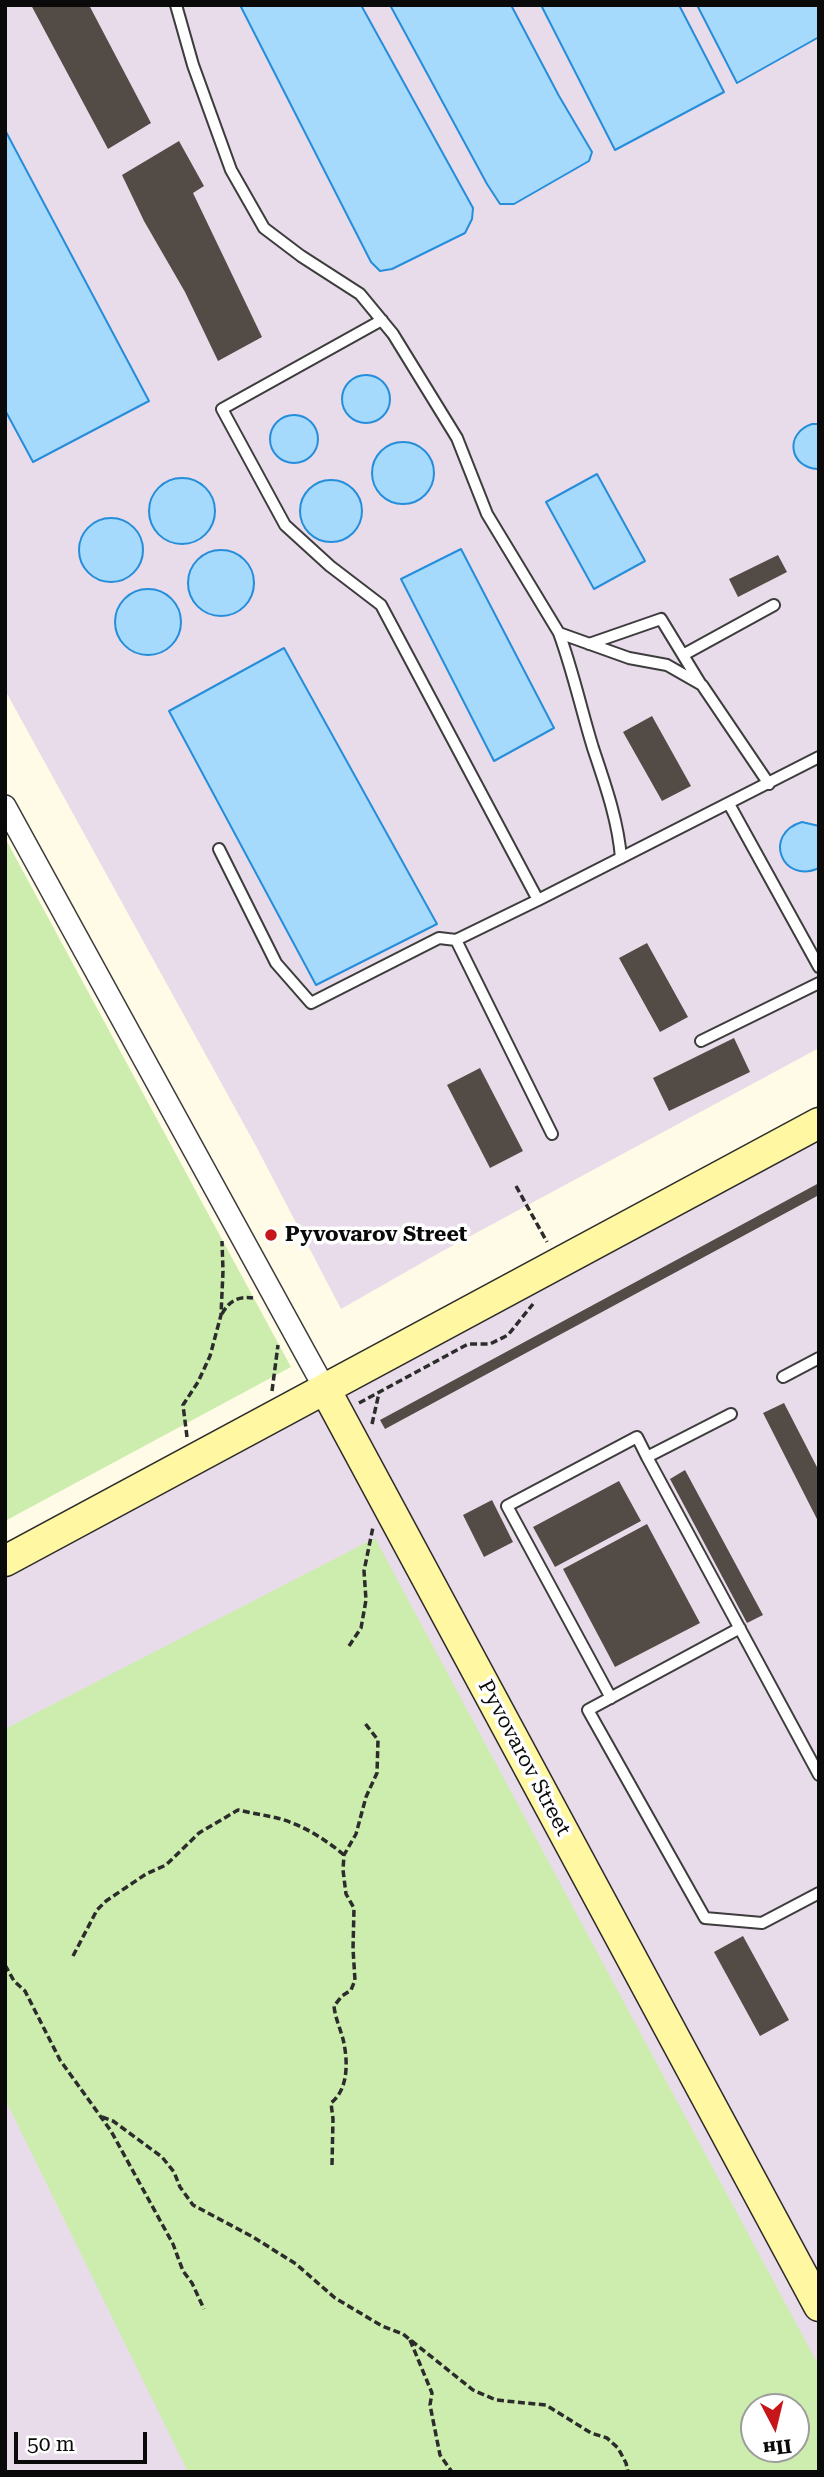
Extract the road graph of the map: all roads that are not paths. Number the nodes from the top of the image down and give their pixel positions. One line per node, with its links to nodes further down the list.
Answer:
1 (176, 5): 2 (lane)
2 (382, 320): 4 (lane); 14 (lane)
3 (774, 605): 6 (lane)
4 (559, 633): 5 (lane); 13 (lane)
5 (589, 644): 6 (lane); 7 (lane)
6 (683, 655): 7 (lane)
7 (702, 685): 9 (lane)
8 (819, 757): 9 (lane)
9 (769, 784): 10 (lane)
10 (729, 804): 13 (lane); 16 (lane)
11 (5, 806): 23 (street, Pyvovarov Street)
12 (219, 849): 15 (lane)
13 (621, 858): 14 (lane)
14 (538, 900): 15 (lane)
15 (456, 940): 20 (lane)
16 (819, 967)
17 (819, 983): 18 (lane)
18 (701, 1041)
19 (819, 1123): 23 (street)
20 (552, 1134)
21 (819, 1358): 22 (lane)
22 (783, 1377)
23 (326, 1389): 26 (street); 31 (street, Pyvovarov Street)
24 (731, 1414): 25 (lane)
25 (647, 1457): 27 (lane); 28 (lane)
26 (5, 1561)
27 (740, 1628): 28 (lane); 29 (lane)
28 (611, 1698): 30 (lane)
29 (819, 1775)
30 (819, 1893)
31 (819, 2306)

